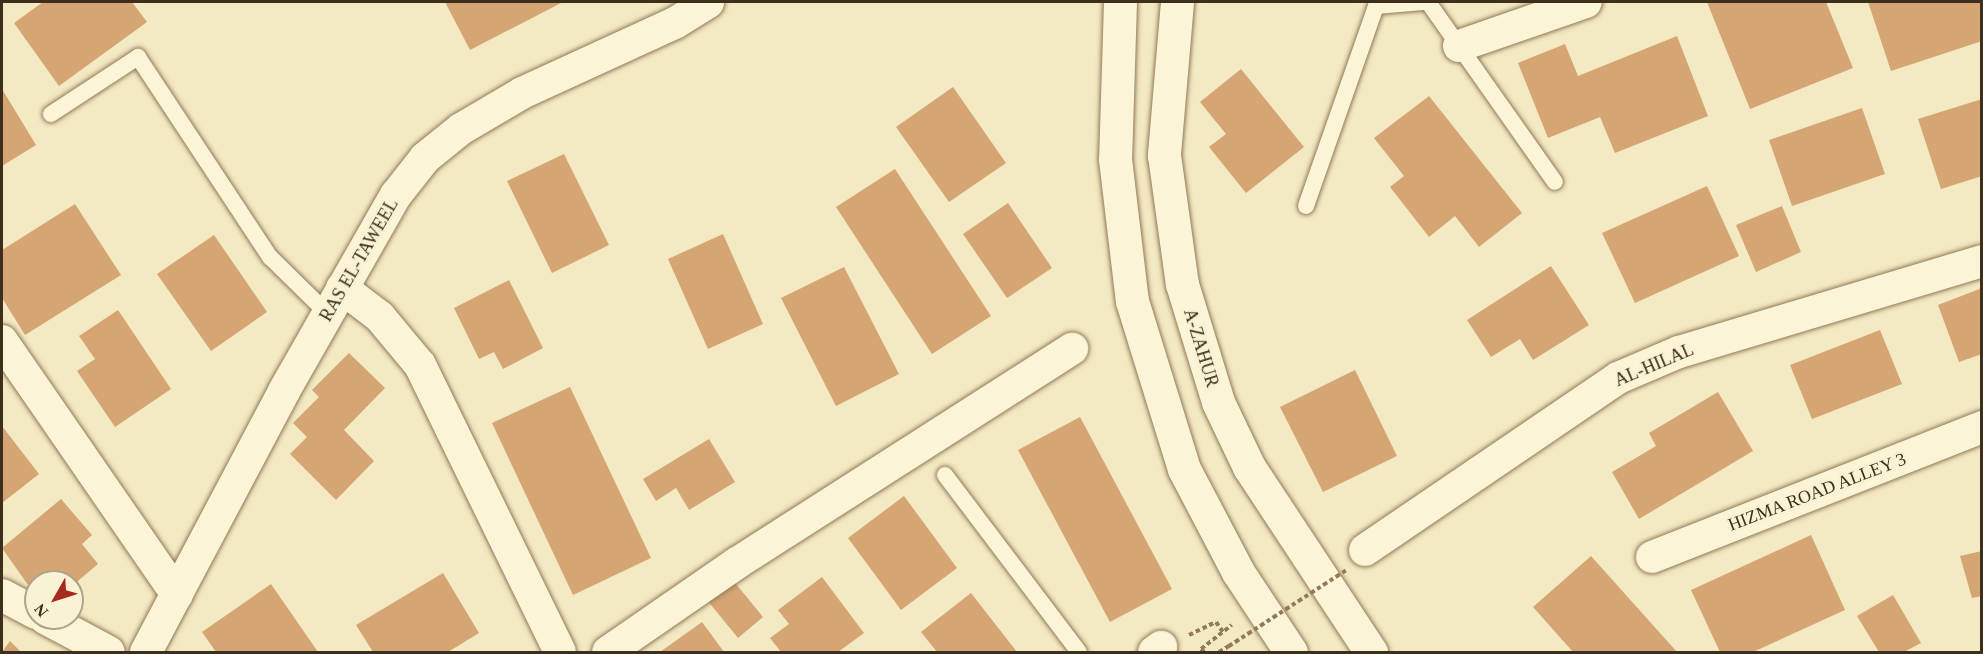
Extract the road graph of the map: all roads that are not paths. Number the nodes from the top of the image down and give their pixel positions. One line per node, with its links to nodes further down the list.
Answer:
1 (708, 2): 12 (street, RAS EL-TAWEEL)
2 (1120, 2): 28 (main road)
3 (1177, 2): 29 (main road, A-ZAHUR)
4 (1423, 2): 10 (lane)
5 (1428, 2): 7 (lane)
6 (1586, 2): 7 (street)
7 (1459, 46): 9 (lane)
8 (51, 114): 12 (lane)
9 (1555, 182)
10 (1306, 206)
11 (1982, 261): 18 (street, AL-HILAL)
12 (335, 301): 20 (street, RAS EL-TAWEEL); 25 (street)
13 (2, 341): 20 (street)
14 (1072, 349): 26 (street)
15 (1982, 427): 17 (street, HIZMA ROAD ALLEY 3)
16 (945, 475): 27 (lane)
17 (1652, 557)
18 (1356, 559)
19 (2, 595): 21 (street)
20 (177, 595): 24 (street, RAS EL-TAWEEL)
21 (24, 607)
22 (68, 630): 23 (street)
23 (109, 652)
24 (147, 652)
25 (560, 652)
26 (609, 652)
27 (1079, 652)
28 (1291, 652)
29 (1371, 652)

